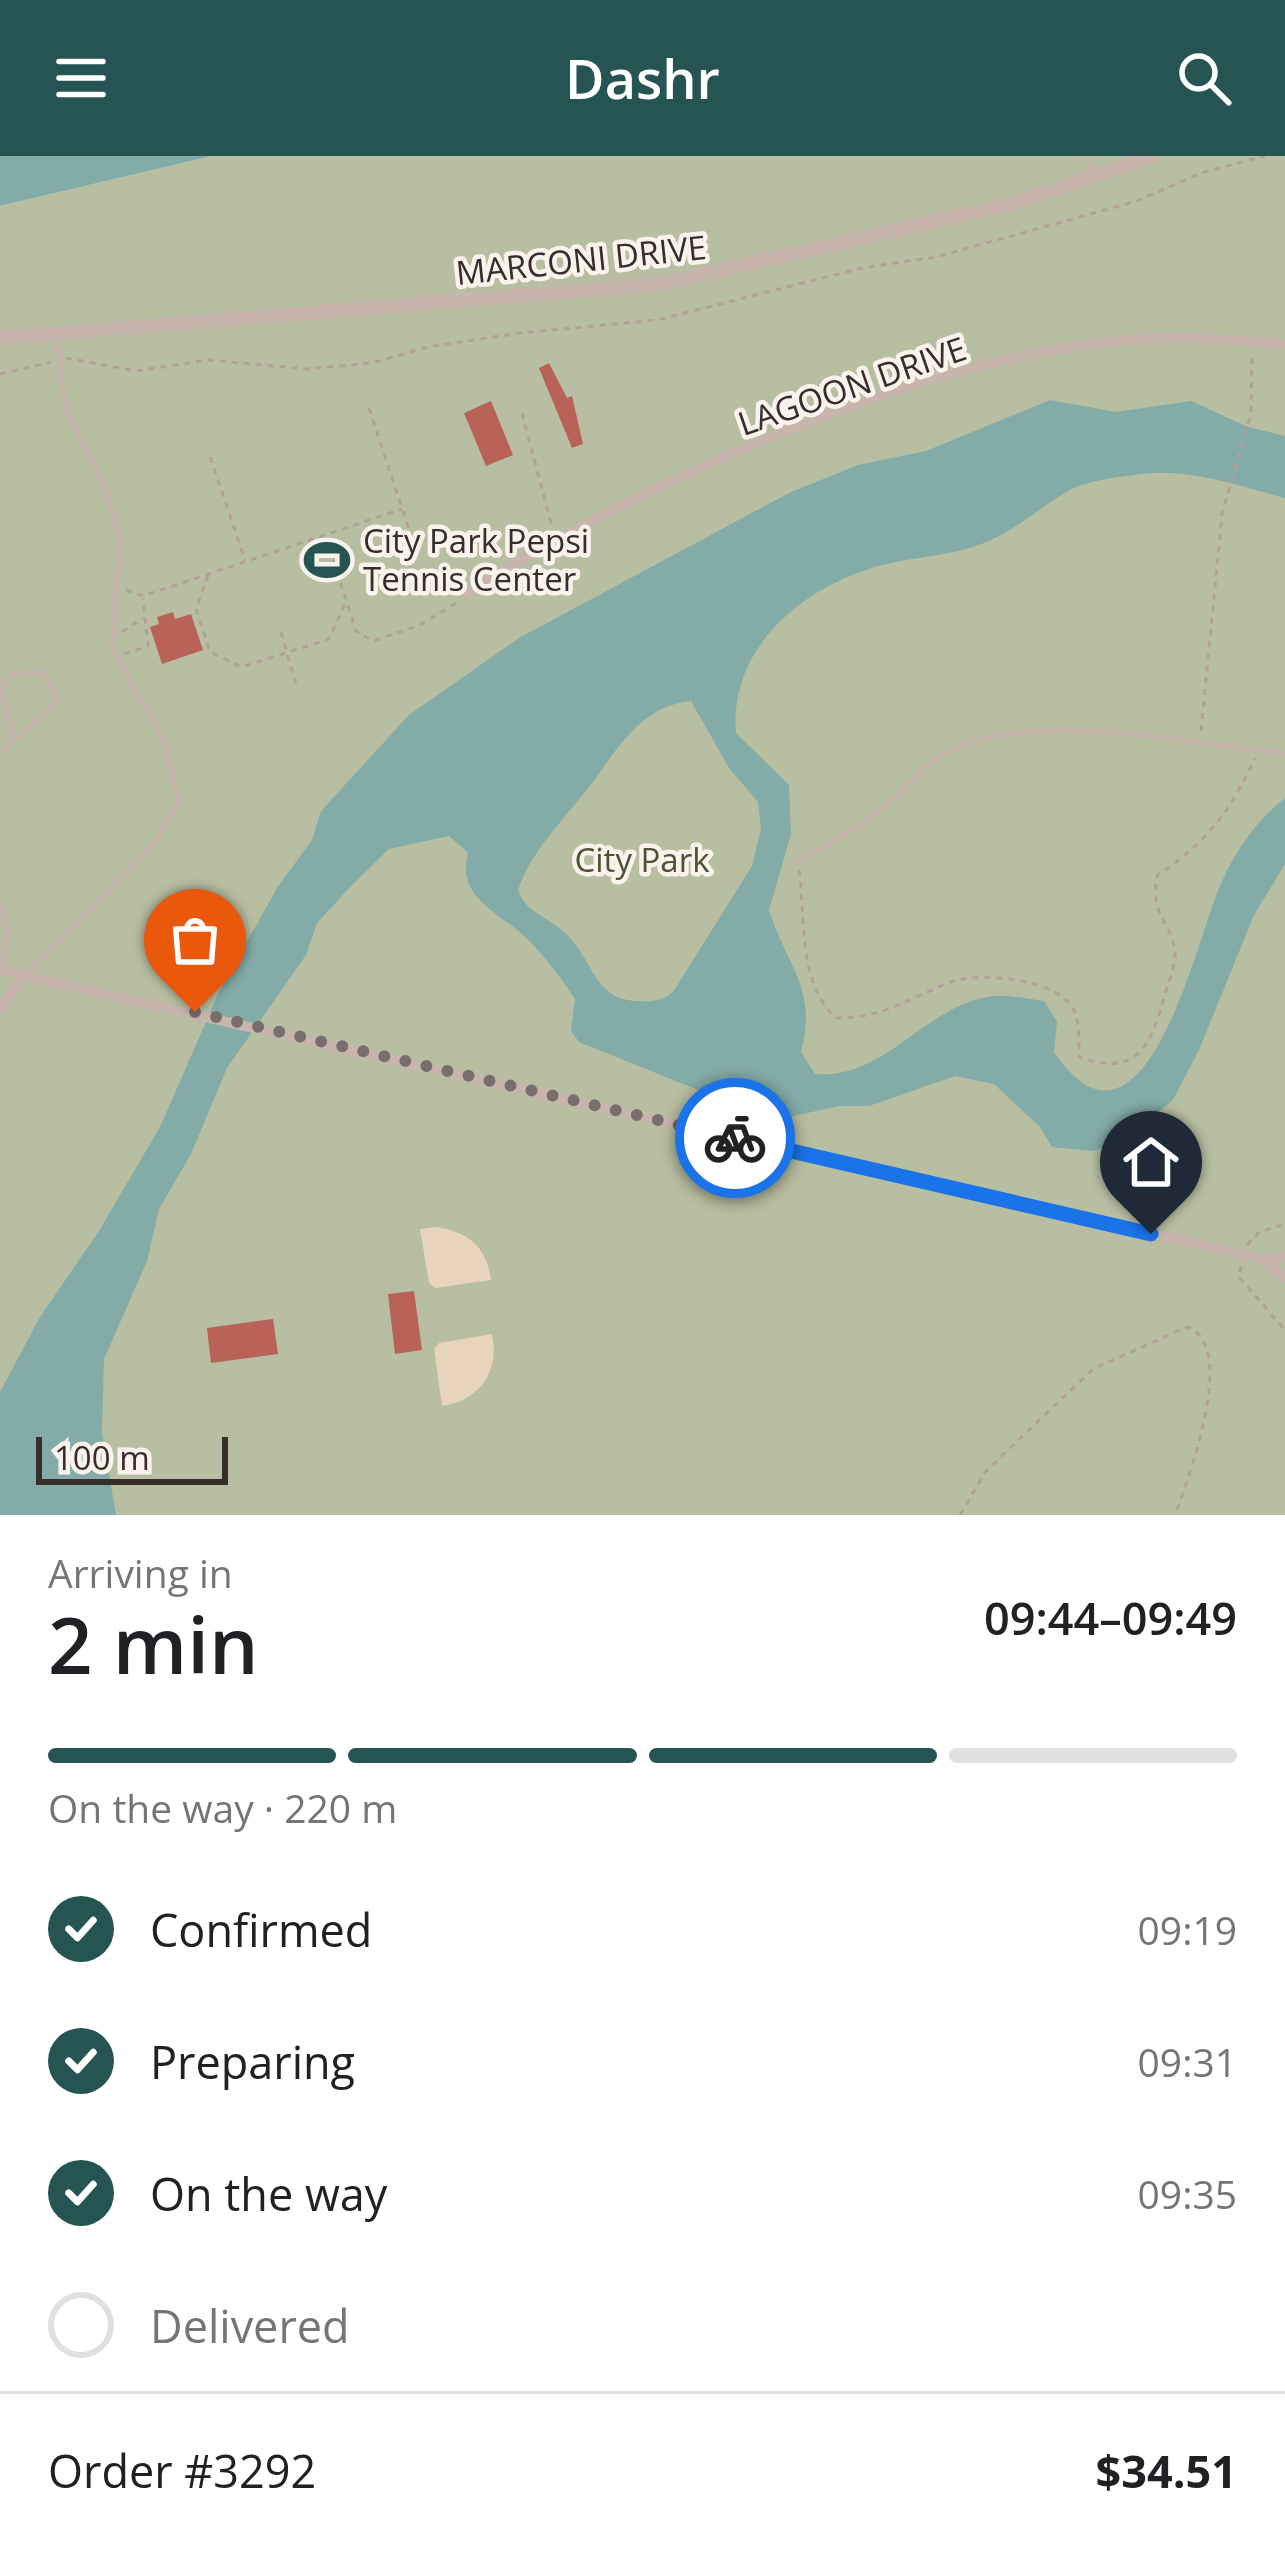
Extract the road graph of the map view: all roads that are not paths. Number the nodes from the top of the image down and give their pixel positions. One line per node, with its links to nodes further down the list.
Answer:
1 (1088, 156): 3 (lane)
2 (1154, 156): 3 (street, MARCONI DRIVE)
3 (1093, 176): 4 (street, MARCONI DRIVE)
4 (56, 333): 5 (street, MARCONI DRIVE); 15 (lane)
5 (0, 338)
6 (1285, 344): 7 (street, LAGOON DRIVE)
7 (468, 593)
8 (0, 686): 9 (lane); 9 (lane)
9 (15, 740): 10 (lane)
10 (0, 753)
11 (1285, 753): 12 (lane)
12 (797, 862)
13 (0, 905): 14 (lane)
14 (2, 970): 15 (street)
15 (25, 976): 16 (street); 18 (street)
16 (0, 1010)
17 (1285, 1256): 18 (street)
18 (1262, 1259): 19 (street)
19 (1285, 1277)

